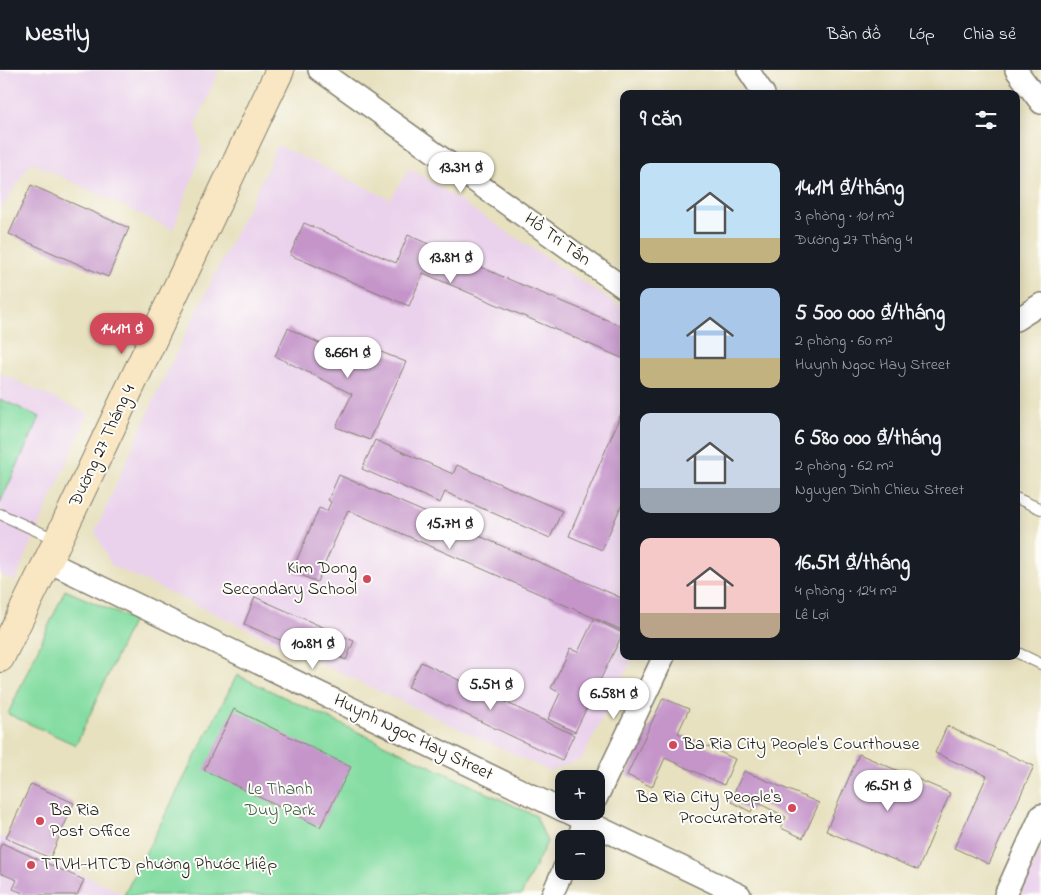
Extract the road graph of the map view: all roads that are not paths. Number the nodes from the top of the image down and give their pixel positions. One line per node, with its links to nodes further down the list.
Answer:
1 (280, 70): 13 (street, Đường 27 Tháng 4)
2 (319, 70): 7 (street, Hồ Tri Tân)
3 (748, 70): 5 (street)
4 (1016, 70): 6 (street)
5 (761, 90)
6 (1041, 103)
7 (620, 285)
8 (1041, 304): 9 (street)
9 (1020, 317)
10 (1020, 500): 11 (lane)
11 (1041, 509)
12 (0, 514): 13 (lane)
13 (52, 551): 15 (street, Đường 27 Tháng 4); 19 (street, Huynh Ngoc Hay Street)
14 (1020, 654): 17 (lane)
15 (0, 658)
16 (662, 660): 18 (street)
17 (1041, 664)
18 (605, 780)
19 (555, 806)
20 (1041, 815): 25 (street)
21 (584, 824): 24 (street, Huynh Ngoc Hay Street)
22 (559, 880): 23 (street)
23 (552, 895)
24 (740, 895)
25 (1005, 895)

